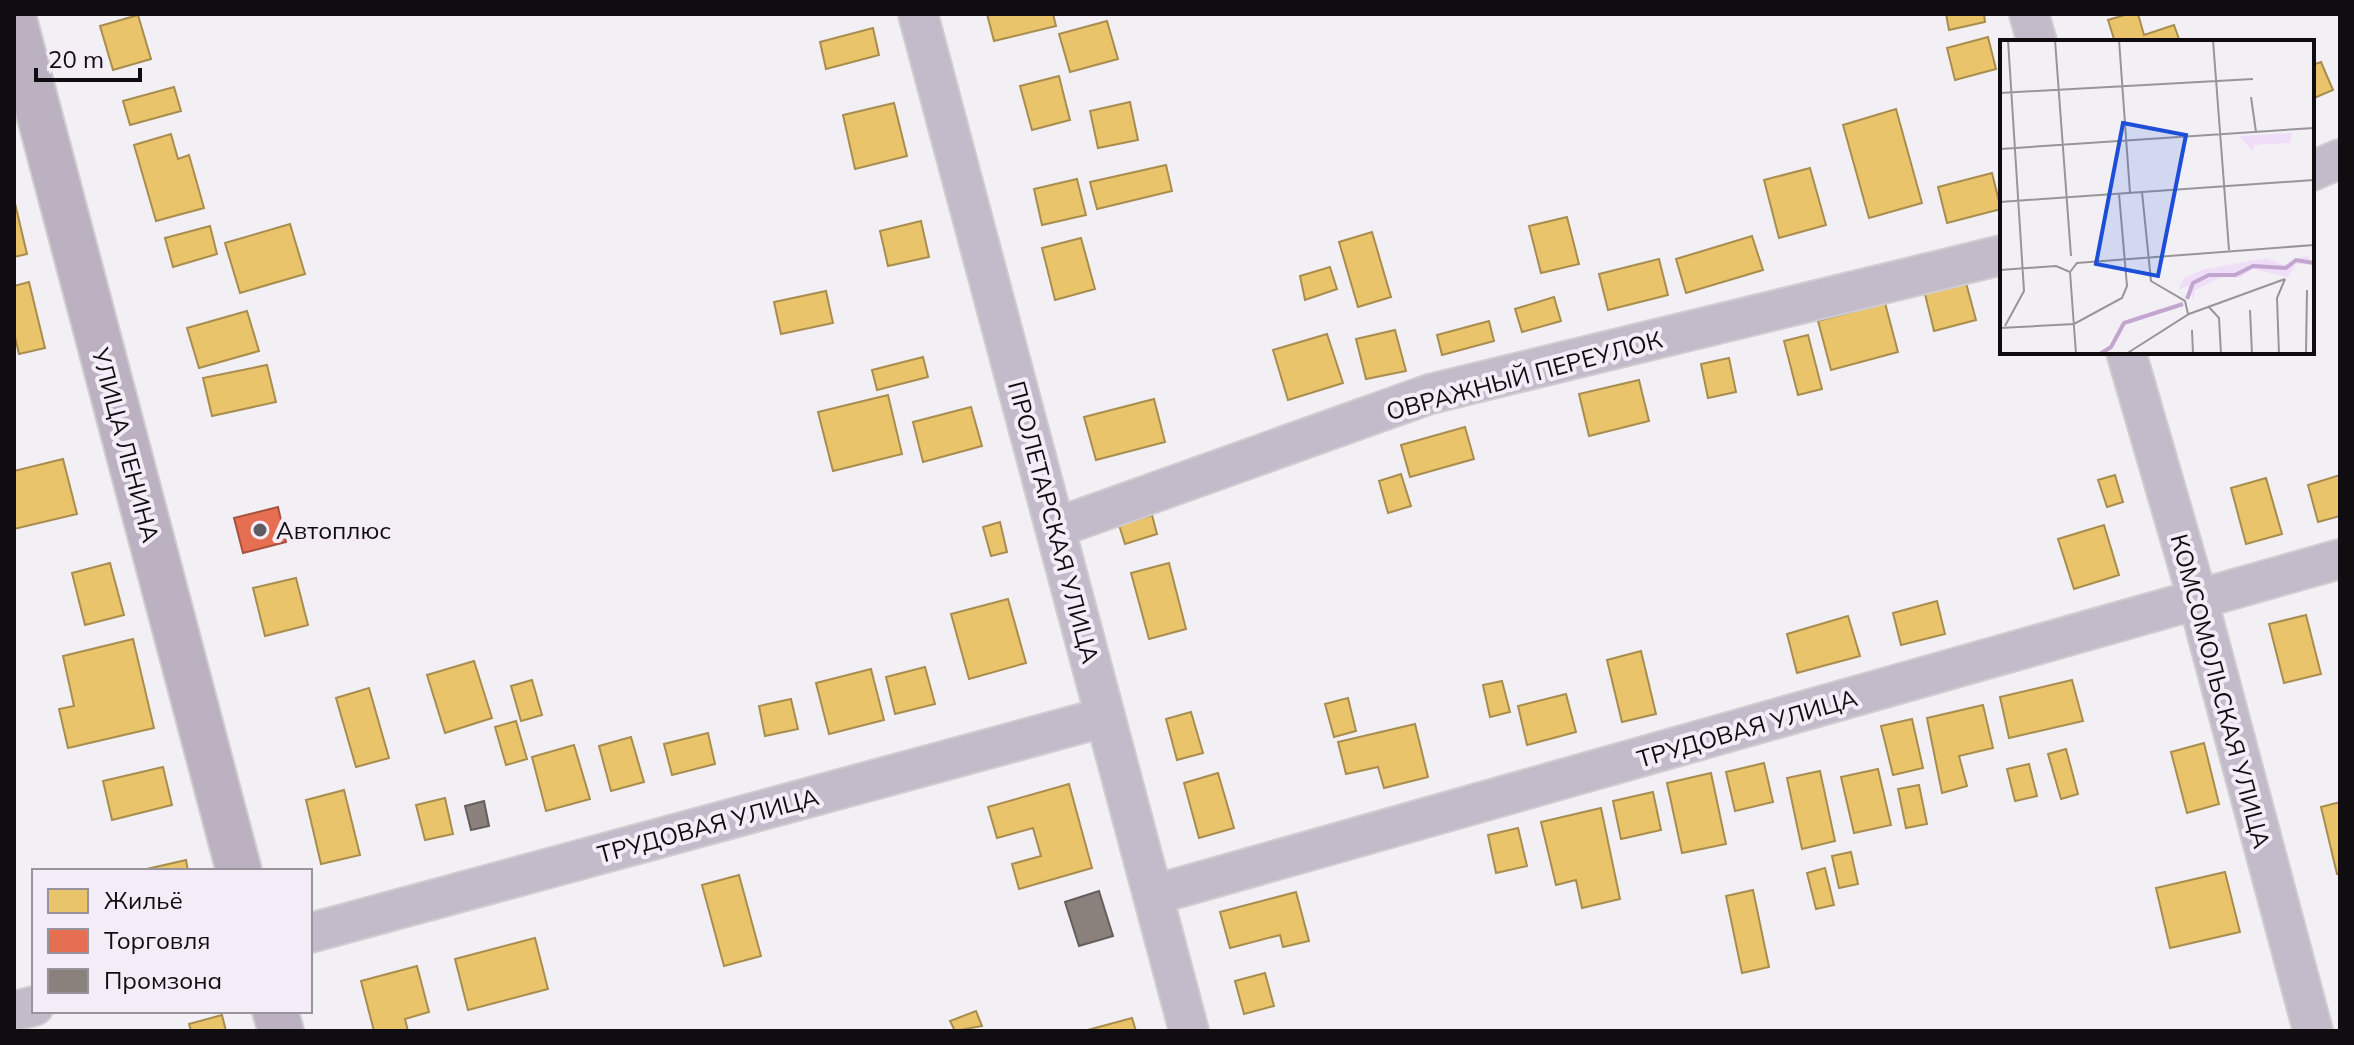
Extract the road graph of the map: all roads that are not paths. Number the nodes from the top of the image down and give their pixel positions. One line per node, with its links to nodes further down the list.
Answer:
1 (918, 14): 9 (street, ПРОЛЕТАРСКАЯ УЛИЦА)
2 (2029, 14): 4 (street)
3 (14, 19): 13 (street, УЛИЦА ЛЕНИНА)
4 (2036, 40)
5 (2340, 159): 6 (street)
6 (2314, 170)
7 (2000, 255): 9 (street, ОВРАЖНЫЙ ПЕРЕУЛОК)
8 (2127, 354): 11 (street, КОМСОМОЛЬСКАЯ УЛИЦА)
9 (1055, 528): 12 (street, ПРОЛЕТАРСКАЯ УЛИЦА)
10 (2340, 559): 11 (street, ТРУДОВАЯ УЛИЦА)
11 (2198, 600): 14 (street, ТРУДОВАЯ УЛИЦА); 17 (street, КОМСОМОЛЬСКАЯ УЛИЦА)
12 (1105, 717): 14 (street, ПРОЛЕТАРСКАЯ УЛИЦА); 15 (street, ТРУДОВАЯ УЛИЦА)
13 (238, 869)
14 (1153, 895): 16 (street, ПРОЛЕТАРСКАЯ УЛИЦА)
15 (312, 932)
16 (1189, 1031)
17 (2313, 1031)

